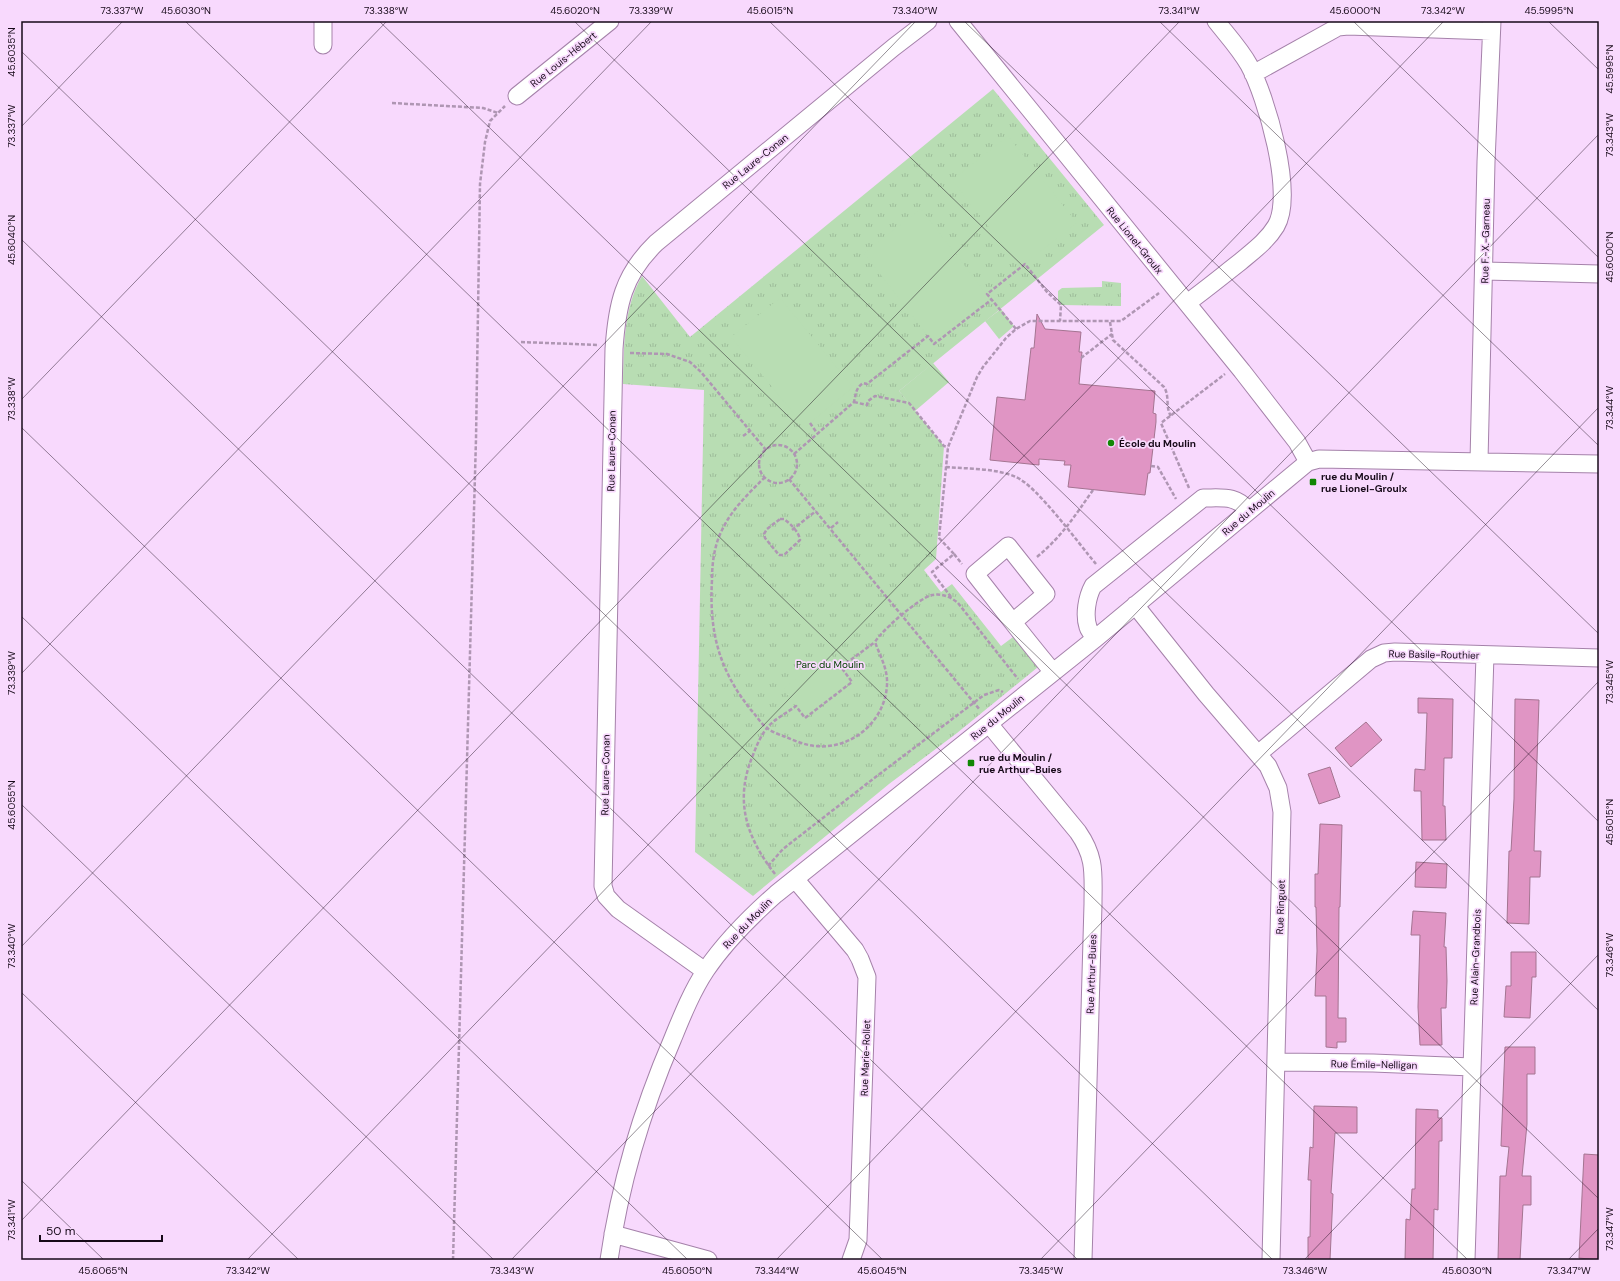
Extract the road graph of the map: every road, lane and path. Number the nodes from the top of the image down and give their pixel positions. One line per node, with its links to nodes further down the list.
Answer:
1 (323, 21): 7 (street)
2 (610, 21): 9 (street, Rue Louis-Hébert)
3 (928, 21): 75 (street, Rue Laure-Conan)
4 (958, 21): 16 (street, Rue Lionel-Groulx)
5 (1216, 21): 8 (street)
6 (1491, 26): 8 (street); 12 (street, Rue F.-X.-Garneau)
7 (323, 45)
8 (1253, 74): 16 (street)
9 (517, 96): 11 (path)
10 (392, 103): 11 (path)
11 (498, 113): 79 (path)
12 (1484, 271): 13 (street); 37 (street, Rue F.-X.-Garneau)
13 (1599, 274)
14 (1161, 292): 18 (path)
15 (991, 300): 17 (path); 19 (path); 26 (path)
16 (1187, 303): 38 (street, Rue Lionel-Groulx)
17 (1060, 321): 18 (path); 19 (path)
18 (1110, 322): 20 (path)
19 (1016, 329): 34 (path)
20 (1112, 334): 24 (path); 27 (path)
21 (521, 342): 22 (path)
22 (604, 345)
23 (625, 353): 31 (path)
24 (1082, 358)
25 (1227, 372): 27 (path)
26 (854, 402): 32 (path); 34 (path)
27 (1171, 416): 30 (path)
28 (1156, 422): 30 (path)
29 (810, 423): 32 (path)
30 (1161, 423): 45 (path)
31 (750, 431): 33 (path); 35 (path)
32 (817, 433): 36 (path)
33 (743, 436)
34 (948, 447): 41 (path)
35 (766, 450): 36 (path); 42 (path)
36 (794, 454): 43 (path)
37 (1479, 461): 38 (street); 39 (street)
38 (1308, 462): 48 (street, Rue du Moulin)
39 (1599, 464)
40 (1151, 466): 46 (path)
41 (946, 467): 52 (path); 54 (path)
42 (765, 477): 43 (path); 70 (path)
43 (789, 479): 47 (path)
44 (1092, 490): 52 (path)
45 (1191, 492)
46 (1178, 502)
47 (816, 510): 50 (path); 51 (path)
48 (1249, 511): 58 (street, Rue du Moulin); 61 (street)
49 (838, 522): 50 (path)
50 (830, 528): 59 (path)
51 (793, 529): 51 (path)
52 (1066, 529): 53 (path); 56 (path)
53 (1043, 552)
54 (954, 554): 55 (path); 57 (path)
55 (959, 562)
56 (1099, 567)
57 (951, 597): 59 (path); 66 (path)
58 (1135, 605): 61 (street, Rue du Moulin); 71 (street, Rue Ringuet)
59 (902, 615): 62 (path); 68 (path)
60 (1013, 622): 65 (street)
61 (1096, 638): 65 (street, Rue du Moulin)
62 (875, 642): 70 (path); 70 (path)
63 (1485, 655): 64 (street, Rue Basile-Routhier); 71 (street, Rue Basile-Routhier); 77 (street, Rue Alain-Grandbois)
64 (1599, 658)
65 (1053, 672): 69 (street, Rue du Moulin)
66 (1022, 683)
67 (1008, 695): 68 (path)
68 (974, 703): 69 (path); 72 (path)
69 (986, 719): 74 (street, Rue du Moulin); 83 (street, Rue Arthur-Buies)
70 (766, 728): 72 (path)
71 (1258, 754): 76 (street, Rue Ringuet)
72 (768, 866): 73 (path)
73 (777, 878)
74 (795, 879): 75 (street, Rue du Moulin); 82 (street, Rue Marie-Rollet)
75 (706, 971): 78 (street, Rue du Moulin)
76 (1276, 1062): 77 (street, Rue Émile-Nelligan); 84 (street, Rue Ringuet)
77 (1472, 1067): 85 (street, Rue Alain-Grandbois)
78 (613, 1234): 80 (street, Rue du Moulin); 81 (street)
79 (453, 1260)
80 (609, 1260)
81 (708, 1260)
82 (851, 1260)
83 (1083, 1260)
84 (1271, 1260)
85 (1466, 1260)

